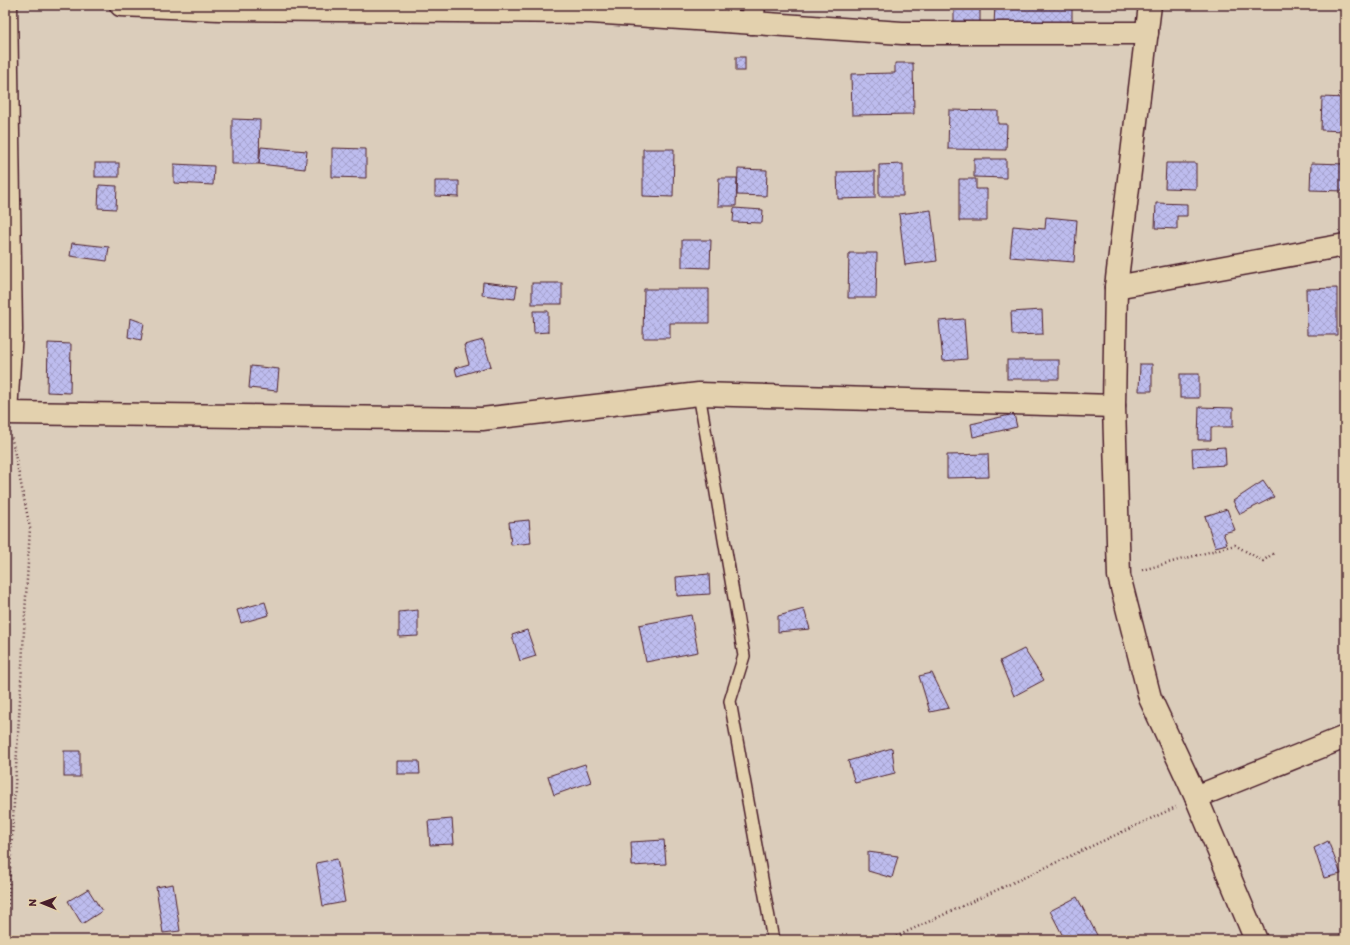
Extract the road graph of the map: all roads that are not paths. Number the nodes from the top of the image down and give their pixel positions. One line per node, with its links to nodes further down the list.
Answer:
1 (6, 5): 11 (street)
2 (121, 5): 4 (street)
3 (1150, 5): 6 (street)
4 (219, 7): 5 (street)
5 (753, 14): 6 (street)
6 (1147, 33): 8 (street)
7 (1345, 245): 8 (street)
8 (1116, 288): 10 (street)
9 (700, 394): 10 (street); 11 (street); 14 (lane)
10 (1114, 406): 13 (street)
11 (6, 413)
12 (1345, 737): 13 (street)
13 (1196, 798): 15 (street)
14 (773, 940)
15 (1256, 940)

